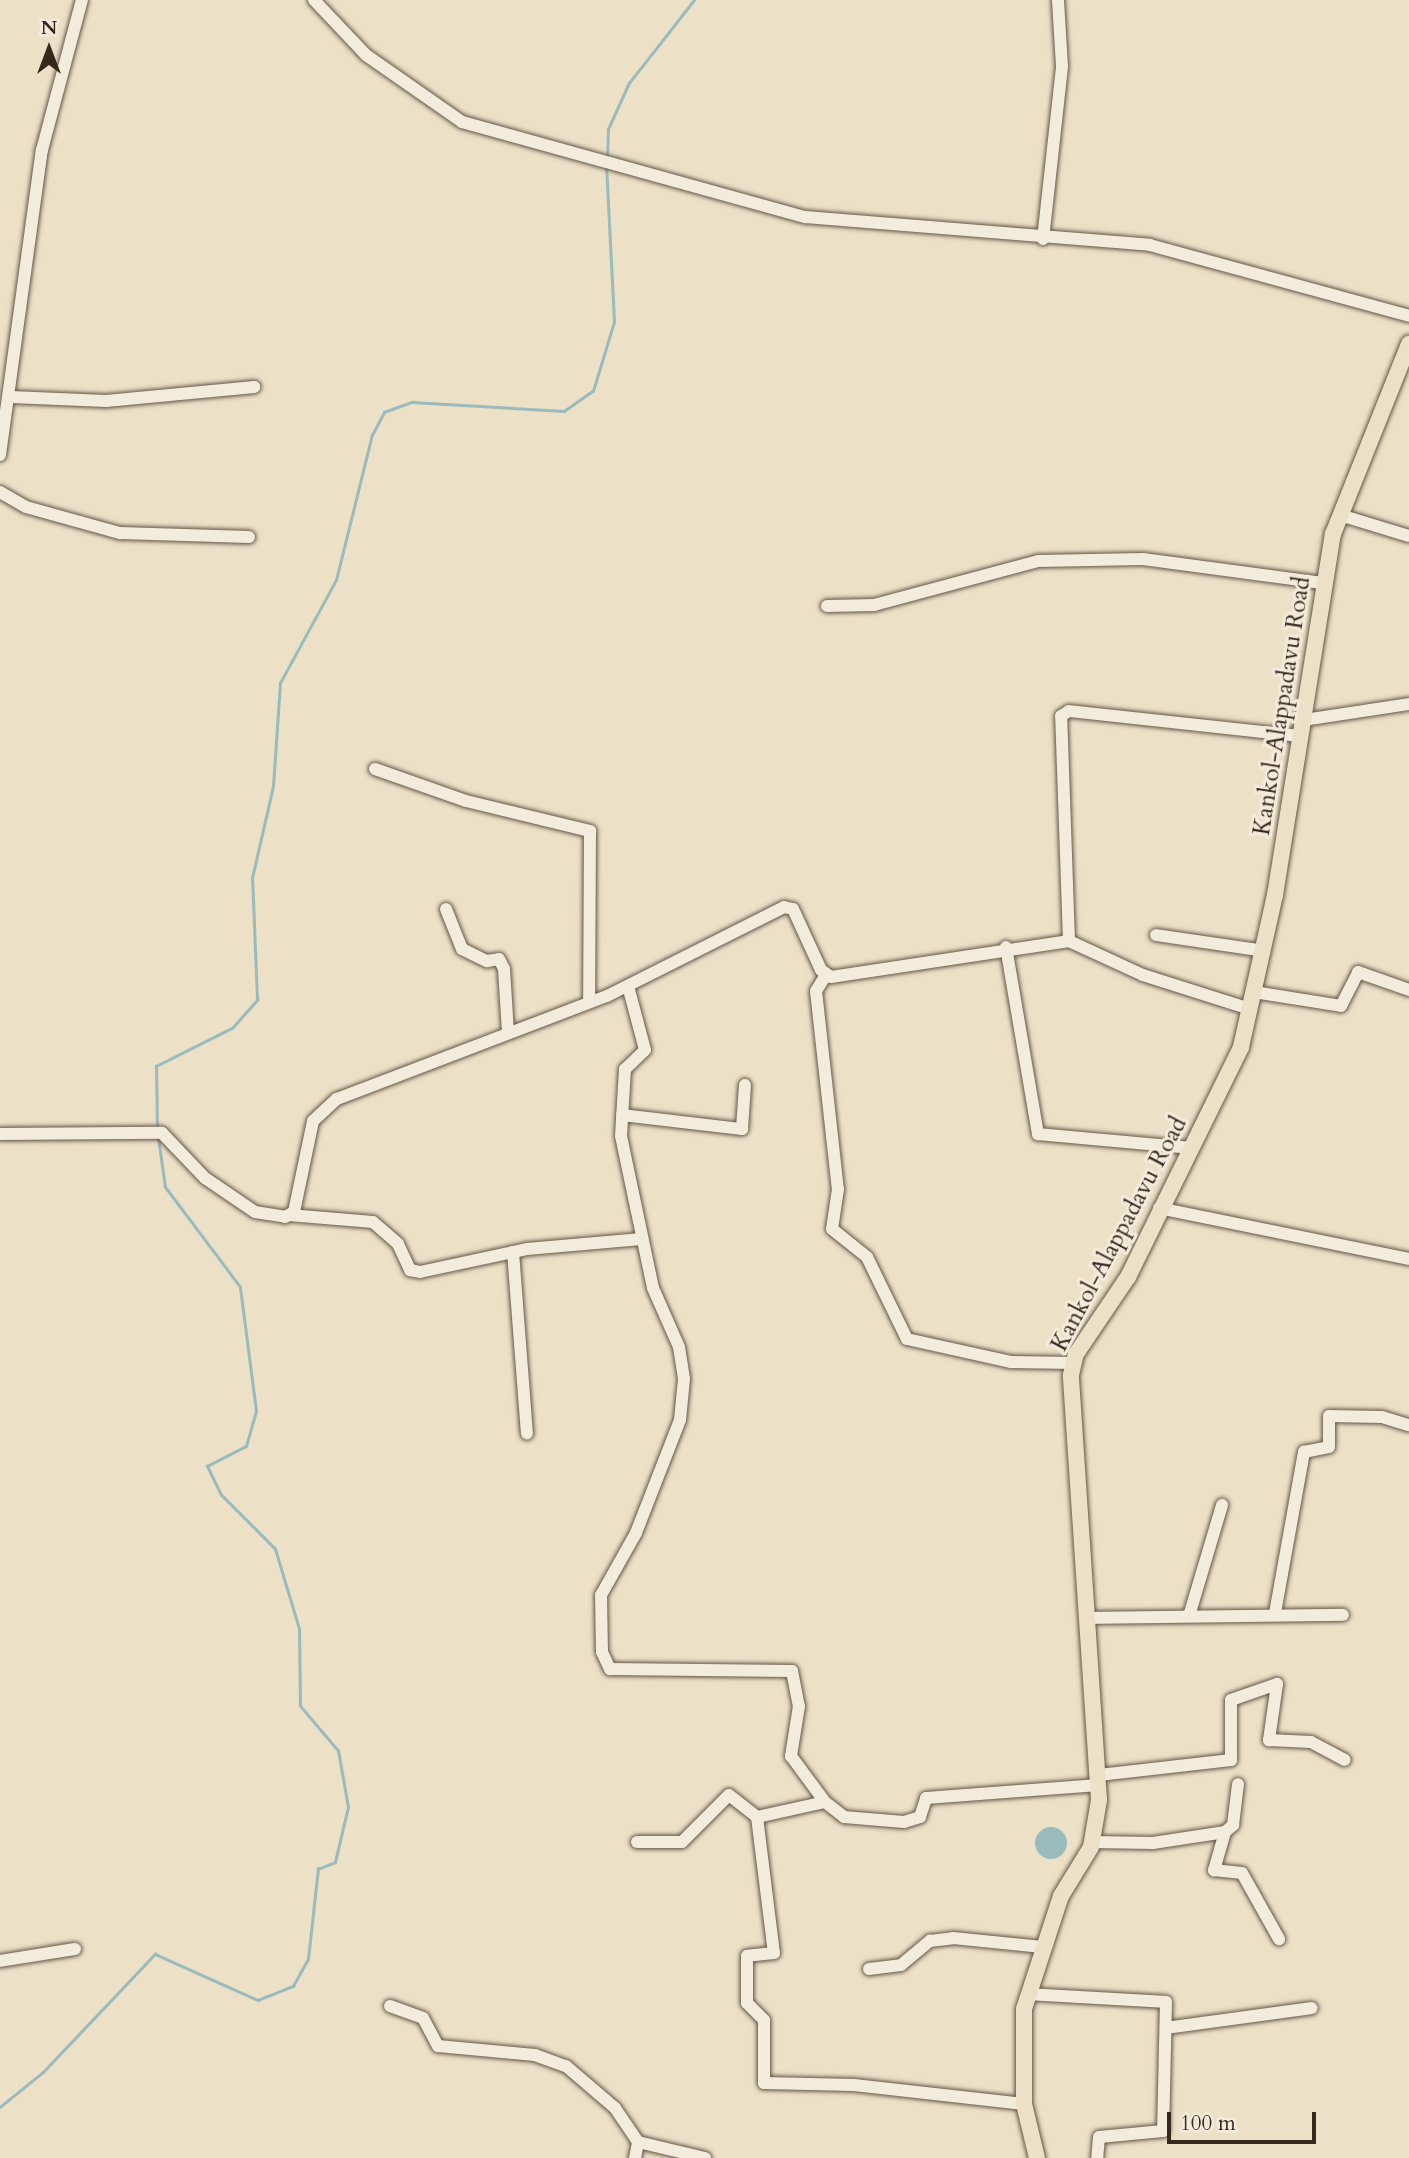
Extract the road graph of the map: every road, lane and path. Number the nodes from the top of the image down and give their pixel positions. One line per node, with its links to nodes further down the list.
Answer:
1 (82, 0): 8 (street)
2 (1058, 0): 4 (street)
3 (320, 2): 4 (street)
4 (1043, 239): 5 (street)
5 (1409, 316)
6 (1409, 344): 11 (main road, Kankol-Alappadavu Road)
7 (254, 387): 8 (street)
8 (10, 397): 9 (street)
9 (0, 455)
10 (0, 492): 13 (street)
11 (1340, 515): 12 (street); 14 (main road, Kankol-Alappadavu Road)
12 (1409, 536)
13 (249, 537)
14 (1324, 583): 15 (street); 17 (main road, Kankol-Alappadavu Road)
15 (827, 606)
16 (1409, 704): 17 (street)
17 (1302, 728): 21 (street); 23 (main road, Kankol-Alappadavu Road)
18 (375, 769): 28 (street)
19 (446, 909): 30 (street)
20 (1156, 935): 23 (street)
21 (1069, 941): 22 (street); 29 (street)
22 (1006, 947): 24 (street); 34 (street)
23 (1264, 951): 27 (main road, Kankol-Alappadavu Road)
24 (826, 975): 25 (street); 40 (street)
25 (628, 986): 28 (street); 32 (street)
26 (1409, 990): 27 (street)
27 (1254, 992): 29 (main road, Kankol-Alappadavu Road)
28 (589, 1002): 30 (street)
29 (1250, 1009): 34 (main road, Kankol-Alappadavu Road)
30 (509, 1033): 36 (street)
31 (745, 1085): 32 (street)
32 (622, 1115): 37 (street)
33 (0, 1134): 36 (street)
34 (1191, 1148): 35 (main road, Kankol-Alappadavu Road)
35 (1159, 1208): 39 (street); 40 (main road, Kankol-Alappadavu Road)
36 (289, 1214): 38 (street)
37 (642, 1239): 38 (street); 51 (street)
38 (513, 1252): 42 (street)
39 (1409, 1259)
40 (1074, 1363): 47 (main road, Kankol-Alappadavu Road)
41 (1409, 1425): 44 (street)
42 (527, 1433)
43 (1222, 1505): 46 (street)
44 (1275, 1613): 45 (street); 46 (street)
45 (1343, 1615)
46 (1189, 1616): 47 (street)
47 (1086, 1618): 49 (main road, Kankol-Alappadavu Road)
48 (1345, 1760): 49 (street)
49 (1099, 1780): 51 (street); 55 (main road, Kankol-Alappadavu Road)
50 (1238, 1784): 53 (street)
51 (825, 1802): 52 (street)
52 (757, 1817): 54 (street); 65 (street)
53 (1225, 1832): 55 (street); 56 (street)
54 (637, 1842)
55 (1093, 1842): 57 (main road, Kankol-Alappadavu Road)
56 (1279, 1939)
57 (1043, 1947): 60 (street); 61 (main road, Kankol-Alappadavu Road)
58 (75, 1950): 59 (street)
59 (0, 1961)
60 (869, 1969)
61 (1028, 1994): 64 (street); 65 (main road, Kankol-Alappadavu Road)
62 (390, 2006): 66 (street)
63 (1312, 2008): 64 (street)
64 (1166, 2028): 70 (street)
65 (1024, 2104): 69 (main road, Kankol-Alappadavu Road)
66 (638, 2142): 67 (street); 68 (street)
67 (635, 2158)
68 (705, 2158)
69 (1037, 2158)
70 (1097, 2158)

